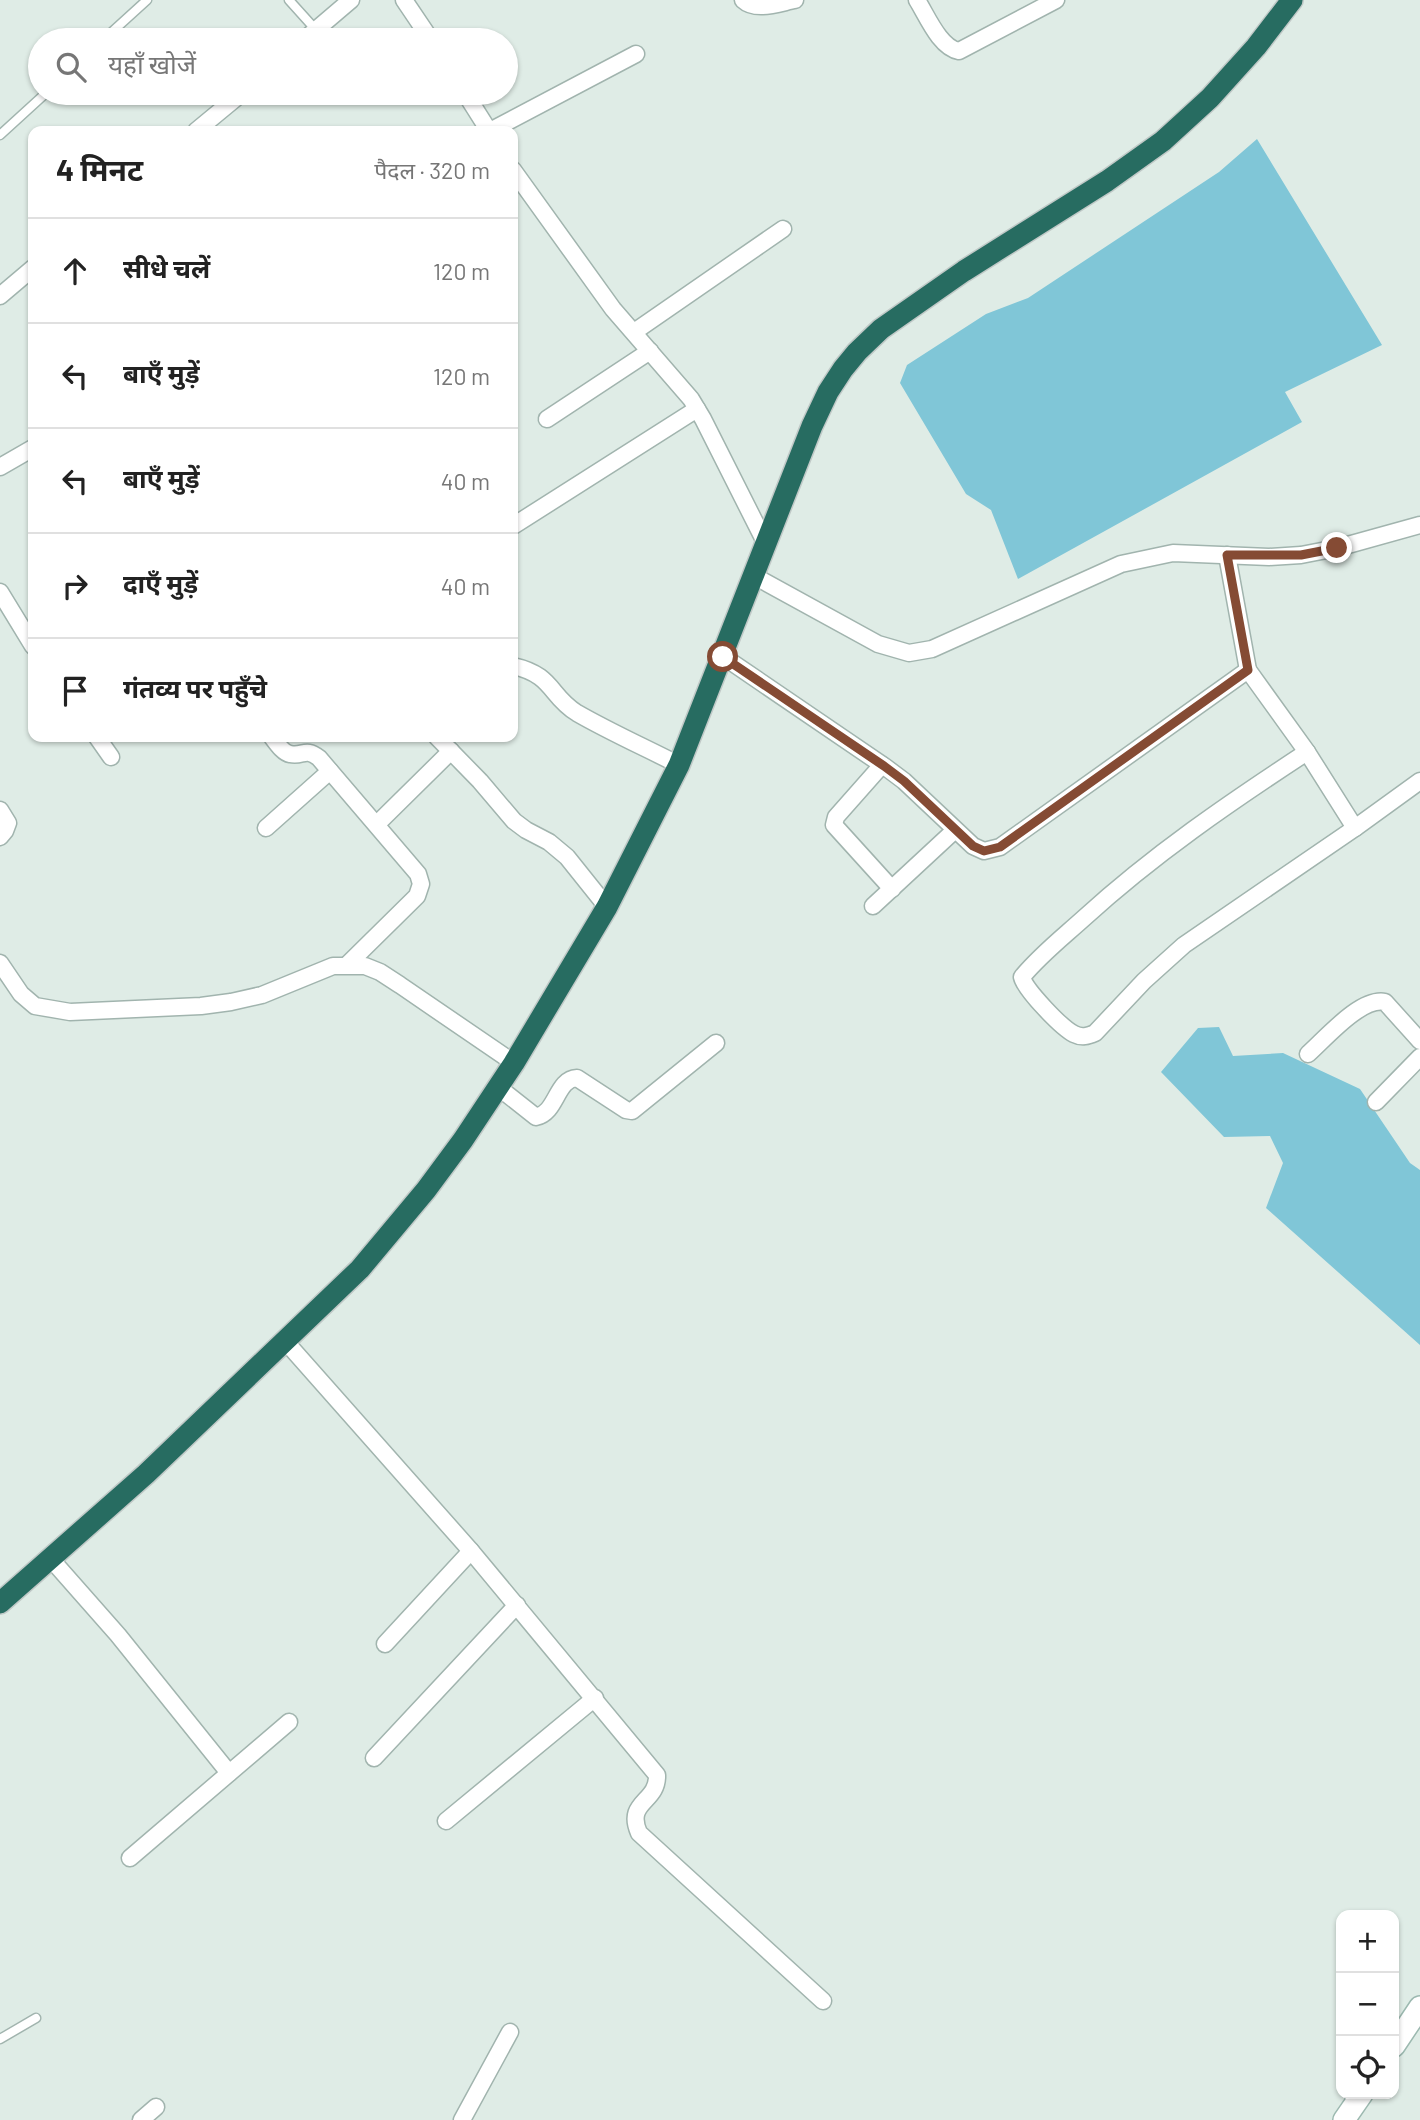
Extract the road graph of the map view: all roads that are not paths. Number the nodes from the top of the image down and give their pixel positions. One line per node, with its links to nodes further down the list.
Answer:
1 (147, 0): 10 (lane)
2 (289, 0): 11 (lane)
3 (351, 0): 12 (street)
4 (404, 0): 13 (street)
5 (743, 0): 6 (street)
6 (795, 0)
7 (917, 0): 8 (street)
8 (1056, 0)
9 (1292, 0): 34 (highway)
10 (116, 28)
11 (306, 28)
12 (318, 28)
13 (423, 28)
14 (636, 54): 20 (street)
15 (33, 105): 21 (lane)
16 (227, 105): 18 (street)
17 (473, 105): 19 (street)
18 (202, 126)
19 (486, 126)
20 (499, 126)
21 (0, 135)
22 (518, 177): 26 (street)
23 (783, 229): 26 (street)
24 (28, 272): 25 (street)
25 (0, 296)
26 (634, 332): 27 (street)
27 (650, 351): 28 (street); 29 (street)
28 (697, 409): 32 (street); 34 (street)
29 (547, 419)
30 (28, 451): 31 (street)
31 (0, 467)
32 (518, 523)
33 (1420, 526): 35 (street)
34 (766, 544): 36 (highway)
35 (1227, 555): 36 (street); 41 (street)
36 (754, 576): 39 (highway)
37 (0, 592): 38 (street)
38 (28, 638)
39 (723, 657): 48 (highway); 49 (street)
40 (518, 667): 48 (street)
41 (1248, 670): 46 (street); 56 (street)
42 (100, 742): 47 (street)
43 (276, 742): 50 (street)
44 (442, 742): 45 (street)
45 (452, 751): 53 (street); 60 (street)
46 (1307, 752): 55 (street); 55 (street)
47 (111, 757)
48 (680, 765): 60 (highway)
49 (882, 765): 56 (street); 58 (street)
50 (330, 771): 53 (street); 54 (street)
51 (1420, 780): 55 (street)
52 (0, 810): 57 (street)
53 (377, 824): 62 (street)
54 (266, 828)
55 (1355, 828)
56 (955, 830): 58 (street)
57 (0, 837)
58 (892, 889): 59 (street)
59 (873, 906)
60 (607, 907): 67 (highway)
61 (0, 963): 62 (street)
62 (346, 965): 67 (street)
63 (1420, 1041): 65 (street)
64 (716, 1043): 68 (street)
65 (1308, 1054)
66 (1420, 1057): 69 (street)
67 (514, 1063): 68 (highway)
68 (498, 1087): 70 (highway)
69 (1376, 1102)
70 (286, 1342): 71 (street); 72 (highway)
71 (471, 1551): 74 (street); 75 (street)
72 (51, 1559): 73 (highway); 79 (street)
73 (0, 1603)
74 (517, 1605): 76 (street); 78 (street)
75 (385, 1644)
76 (595, 1698): 80 (street); 82 (street)
77 (289, 1721): 79 (street)
78 (374, 1758)
79 (229, 1773): 81 (street)
80 (446, 1821)
81 (130, 1858)
82 (822, 2001)
83 (1420, 2007): 86 (main road)
84 (36, 2018): 87 (lane)
85 (510, 2032): 91 (street)
86 (1399, 2038)
87 (0, 2039)
88 (1359, 2099): 92 (main road)
89 (156, 2107): 90 (street)
90 (141, 2120)
91 (462, 2120)
92 (1344, 2120)

